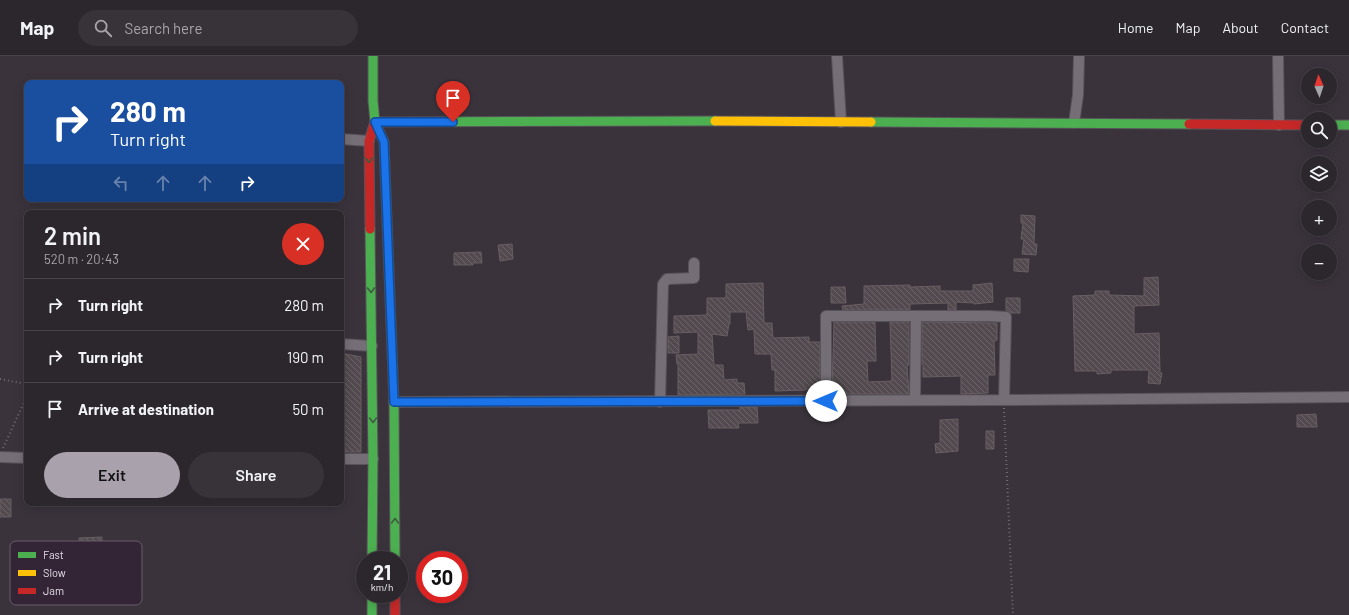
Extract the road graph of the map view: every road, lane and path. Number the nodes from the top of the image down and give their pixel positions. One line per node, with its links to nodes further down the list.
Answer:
1 (373, 56): 5 (main road)
2 (837, 56): 6 (street)
3 (1079, 56): 7 (street)
4 (1278, 56): 8 (street)
5 (375, 122): 6 (main road); 13 (main road); 24 (main road)
6 (841, 122): 7 (main road)
7 (1074, 124): 8 (main road)
8 (1279, 125): 9 (main road)
9 (1301, 125)
10 (1337, 125): 11 (main road)
11 (1349, 125)
12 (344, 139): 13 (street)
13 (369, 142): 17 (main road, one-way to 17)
14 (694, 263): 25 (street)
15 (916, 316): 21 (street); 22 (street); 23 (street)
16 (344, 344): 17 (street)
17 (372, 346): 30 (main road, one-way to 30)
18 (0, 379): 19 (path)
19 (24, 383)
20 (1349, 397): 22 (street)
21 (915, 400): 22 (street); 23 (street)
22 (1004, 400): 37 (path)
23 (826, 401): 25 (street)
24 (394, 402): 25 (street); 32 (main road, one-way to 24)
25 (660, 402)
26 (24, 403): 27 (path)
27 (0, 456): 28 (street)
28 (24, 458)
29 (344, 459): 30 (street)
30 (373, 459): 31 (main road)
31 (372, 551)
32 (395, 551)
33 (372, 603): 35 (main road)
34 (395, 603): 36 (main road)
35 (372, 615)
36 (395, 615)
37 (1013, 615)

